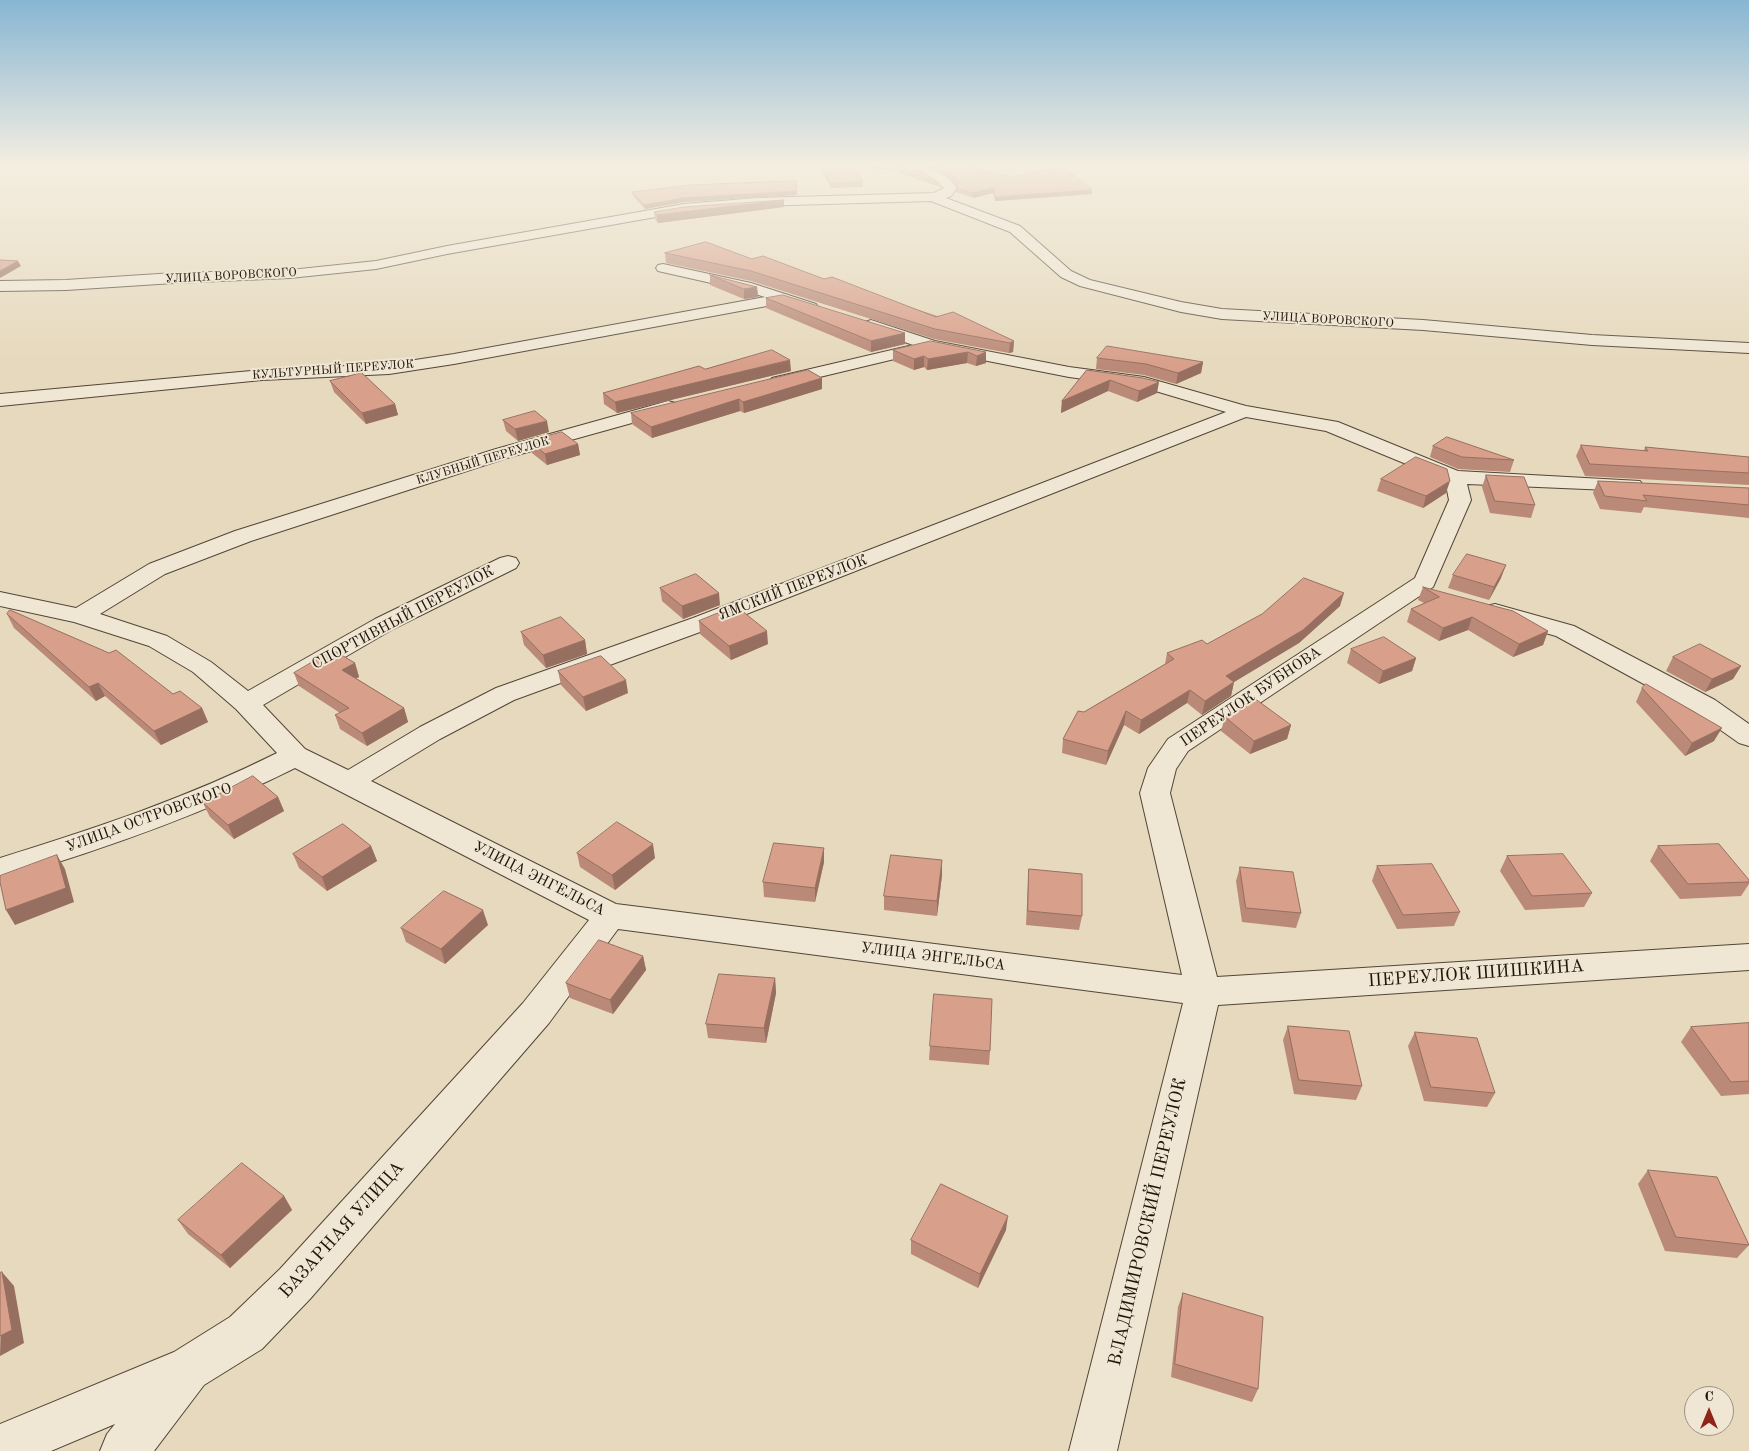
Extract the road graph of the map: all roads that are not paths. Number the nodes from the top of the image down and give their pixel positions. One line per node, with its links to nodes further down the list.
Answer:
1 (556, 231): 4 (street, УЛИЦА ВОРОВСКОГО)
2 (1017, 231): 9 (street, УЛИЦА ВОРОВСКОГО)
3 (663, 268): 5 (street)
4 (0, 286)
5 (782, 299): 6 (street); 11 (street, КУЛЬТУРНЫЙ ПЕРЕУЛОК)
6 (829, 312)
7 (857, 321): 8 (street)
8 (931, 345): 10 (street); 13 (street)
9 (1749, 348)
10 (760, 386)
11 (0, 400)
12 (685, 403): 21 (street, КЛУБНЫЙ ПЕРЕУЛОК)
13 (1244, 411): 14 (street); 25 (street, ЯМСКИЙ ПЕРЕУЛОК)
14 (1455, 477): 15 (street); 17 (street, ПЕРЕУЛОК БУБНОВА)
15 (1653, 486)
16 (508, 563): 22 (street, СПОРТИВНЫЙ ПЕРЕУЛОК)
17 (1414, 588): 18 (street); 29 (street, ПЕРЕУЛОК БУБНОВА)
18 (1442, 596)
19 (0, 599): 21 (street, УЛИЦА ЭНГЕЛЬСА)
20 (1471, 604): 23 (street)
21 (80, 616): 22 (street, УЛИЦА ЭНГЕЛЬСА)
22 (246, 703): 24 (street, УЛИЦА ЭНГЕЛЬСА)
23 (1749, 737)
24 (295, 756): 25 (street, УЛИЦА ЭНГЕЛЬСА); 26 (street, УЛИЦА ОСТРОВСКОГО)
25 (349, 782): 27 (street, УЛИЦА ЭНГЕЛЬСА)
26 (0, 869)
27 (610, 916): 29 (street, УЛИЦА ЭНГЕЛЬСА); 30 (street, БАЗАРНАЯ УЛИЦА)
28 (1749, 957): 29 (street, ПЕРЕУЛОК ШИШКИНА)
29 (1203, 992): 33 (street, ВЛАДИМИРОВСКИЙ ПЕРЕУЛОК)
30 (190, 1368): 31 (street, БАЗАРНАЯ УЛИЦА); 32 (street)
31 (0, 1448)
32 (124, 1451)
33 (1093, 1451)

